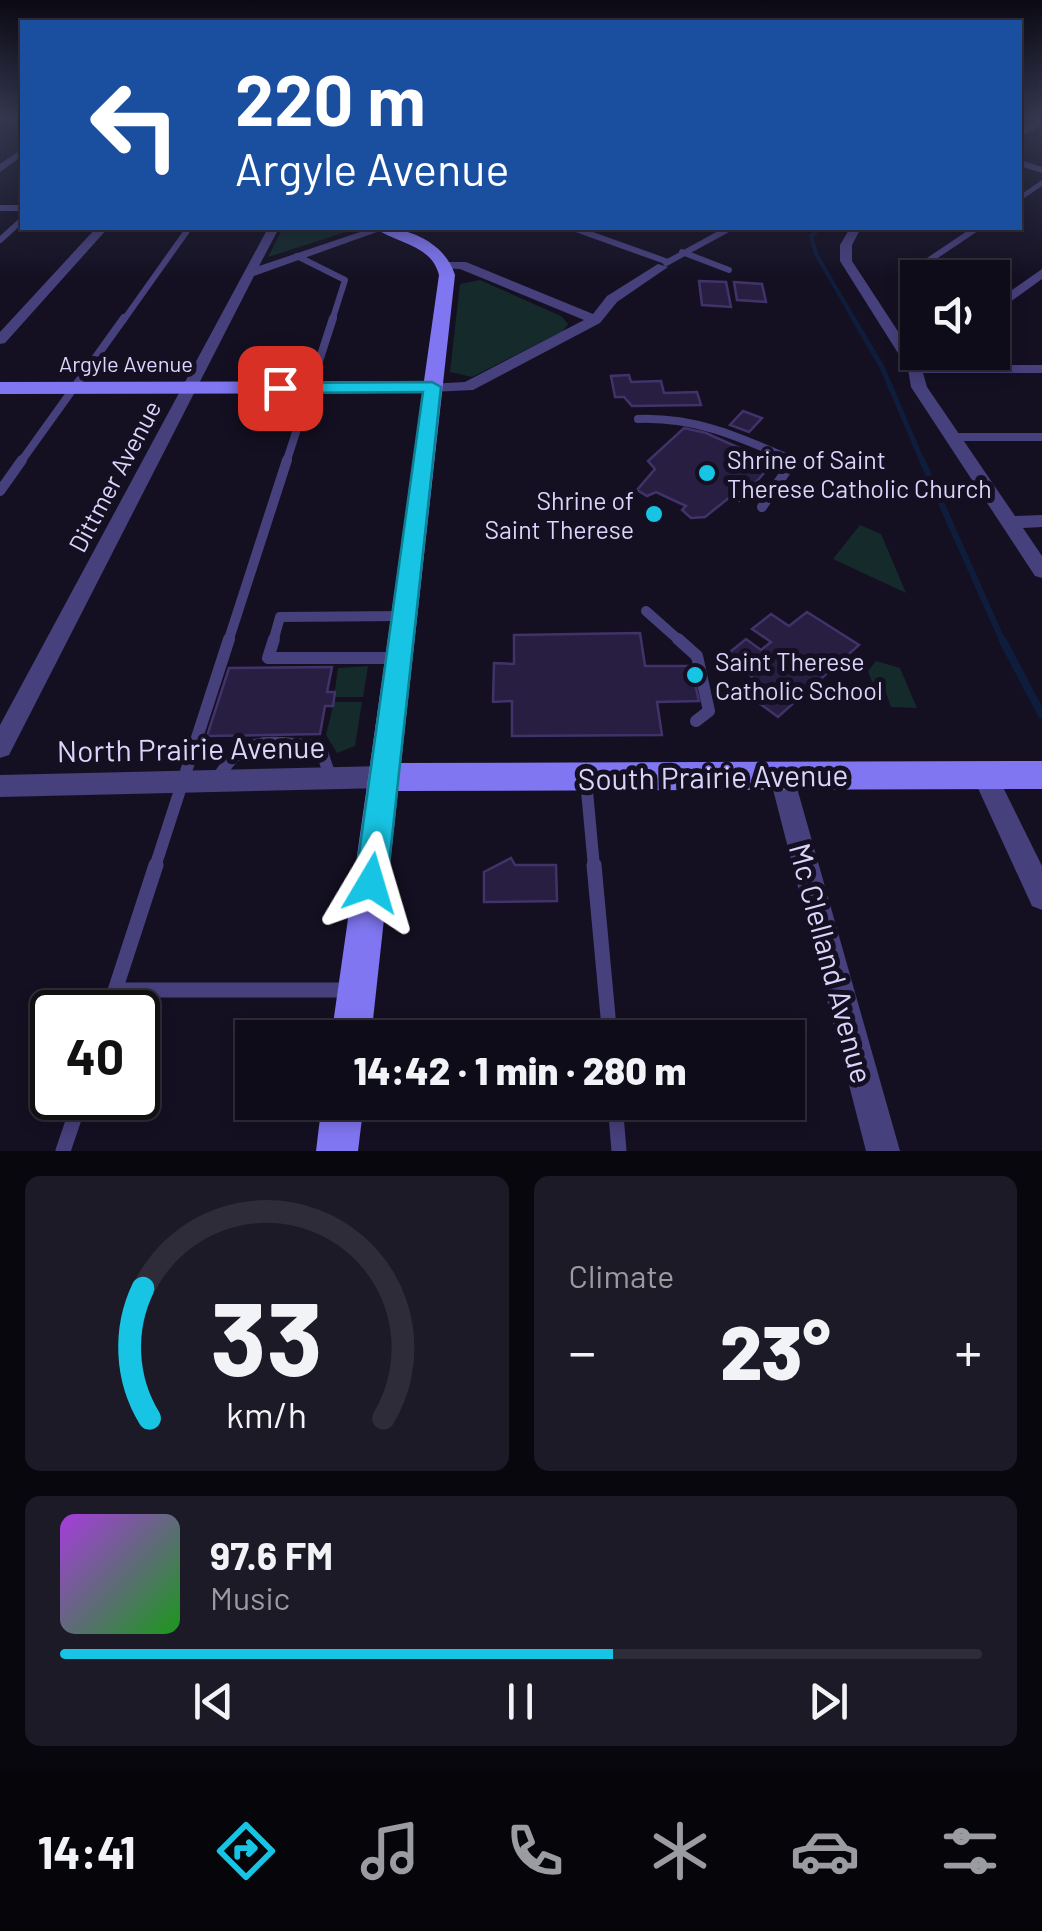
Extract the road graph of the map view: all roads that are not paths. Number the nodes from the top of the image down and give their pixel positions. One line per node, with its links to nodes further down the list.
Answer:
1 (20, 222): 11 (lane)
2 (100, 230): 22 (street)
3 (188, 230): 29 (lane)
4 (272, 230): 19 (street, Dittmer Avenue)
5 (376, 230): 13 (street)
6 (386, 230): 16 (street)
7 (578, 230): 15 (lane)
8 (726, 230): 12 (lane)
9 (855, 230): 23 (street)
10 (974, 230): 14 (lane)
11 (0, 240)
12 (681, 252): 15 (lane); 17 (lane)
13 (298, 256): 19 (street); 31 (lane)
14 (929, 260)
15 (665, 264): 21 (street)
16 (446, 265): 21 (street); 27 (street)
17 (729, 270)
18 (1042, 273): 20 (street)
19 (248, 274): 30 (street, Dittmer Avenue)
20 (1010, 297)
21 (596, 320): 27 (street)
22 (0, 340)
23 (900, 346)
24 (1010, 369): 25 (street)
25 (1042, 369)
26 (915, 370): 34 (street)
27 (432, 387): 31 (street, Argyle Avenue); 41 (street)
28 (0, 388): 29 (street, Argyle Avenue)
29 (72, 388): 30 (street, Argyle Avenue); 35 (lane)
30 (188, 388): 31 (street, Argyle Avenue); 44 (street, Dittmer Avenue)
31 (310, 388): 52 (lane)
32 (638, 419): 36 (lane)
33 (1042, 437): 34 (lane)
34 (953, 438): 38 (street)
35 (0, 491)
36 (762, 507)
37 (1042, 521): 38 (street)
38 (1009, 522): 39 (street)
39 (1042, 570)
40 (646, 611): 43 (lane)
41 (404, 616): 42 (street); 42 (lane)
42 (399, 658): 49 (street)
43 (696, 721)
44 (0, 748)
45 (781, 774): 46 (street, South Prairie Avenue); 50 (street, South Prairie Avenue); 66 (street, Mc Clelland Avenue)
46 (983, 774): 47 (street, South Prairie Avenue); 54 (street)
47 (1042, 775)
48 (330, 777): 49 (street, North Prairie Avenue); 51 (street, North Prairie Avenue); 51 (lane)
49 (384, 777): 50 (street, South Prairie Avenue); 57 (street)
50 (586, 777): 59 (lane)
51 (218, 778): 52 (street, North Prairie Avenue)
52 (183, 779): 53 (street, North Prairie Avenue); 55 (lane)
53 (0, 786)
54 (1042, 896)
55 (116, 990)
56 (160, 990): 57 (lane)
57 (358, 990): 58 (street)
58 (354, 1020)
59 (608, 1020)
60 (73, 1120): 63 (lane)
61 (341, 1120): 64 (street)
62 (616, 1120): 65 (lane)
63 (63, 1151)
64 (337, 1151)
65 (619, 1151)
66 (884, 1151)

